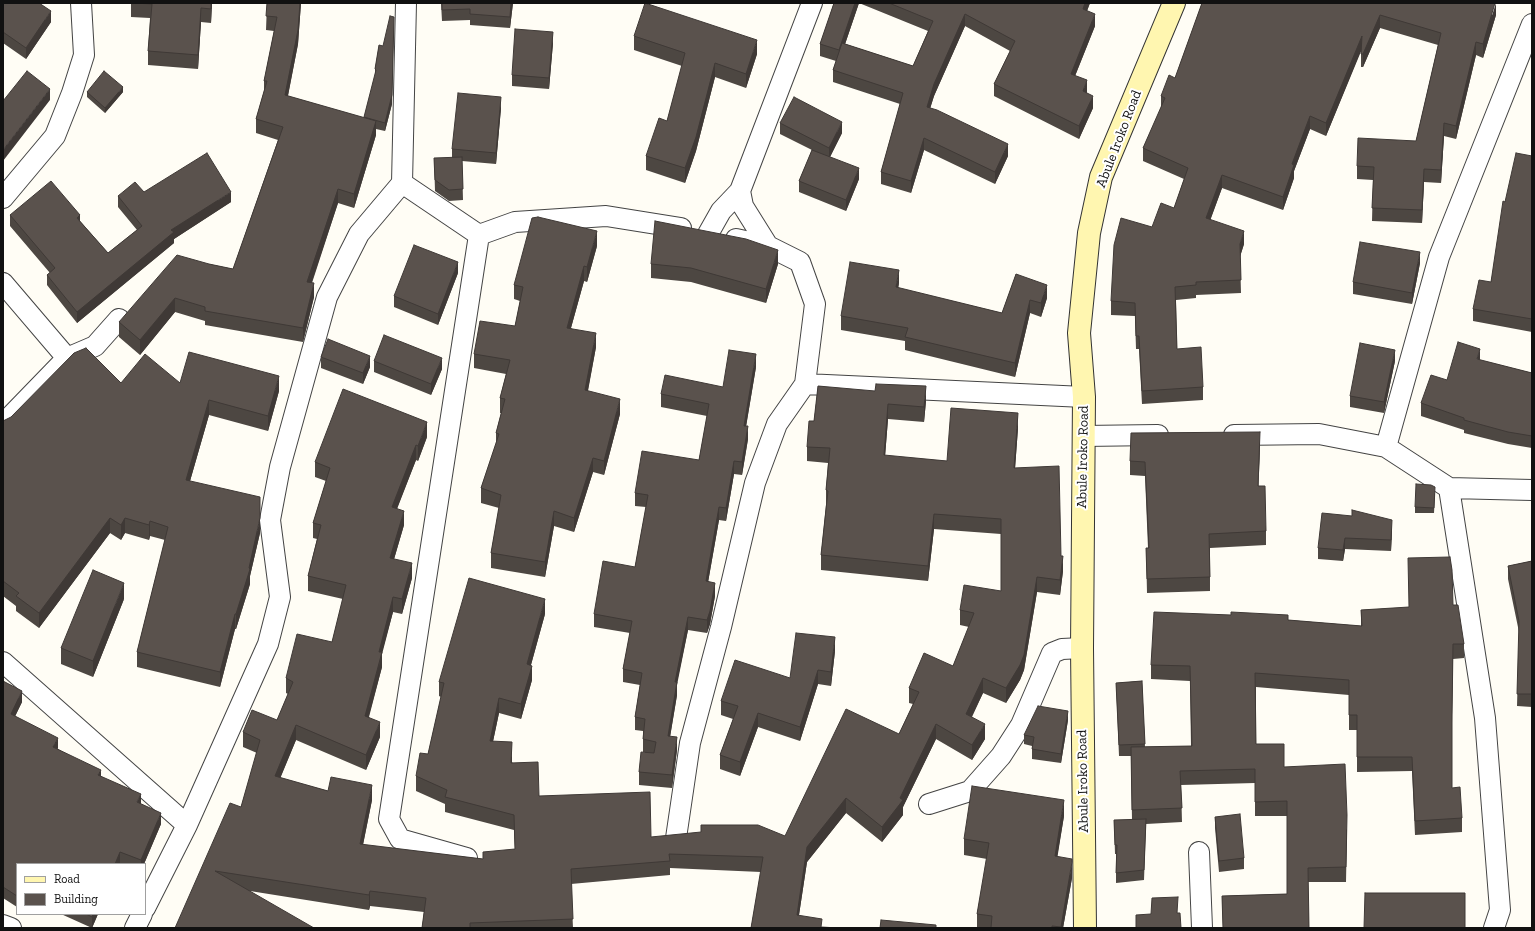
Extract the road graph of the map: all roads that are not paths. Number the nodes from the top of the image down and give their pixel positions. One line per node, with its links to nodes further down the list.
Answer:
1 (81, 3): 8 (street)
2 (406, 3): 6 (street)
3 (812, 3): 7 (street)
4 (1174, 3): 16 (street, Abule Iroko Road)
5 (1532, 24): 21 (street)
6 (402, 183): 9 (street); 27 (street)
7 (740, 191): 10 (street); 11 (street)
8 (3, 198)
9 (479, 234): 10 (street); 30 (street)
10 (708, 234): 11 (street)
11 (768, 246): 15 (street)
12 (3, 283): 14 (street)
13 (119, 319): 14 (street)
14 (67, 358): 17 (street)
15 (805, 384): 16 (street); 28 (street)
16 (1084, 397): 20 (street, Abule Iroko Road)
17 (3, 424)
18 (1177, 435): 20 (street)
19 (1217, 435): 21 (street)
20 (1083, 436): 24 (street, Abule Iroko Road)
21 (1386, 447): 22 (street)
22 (1449, 488): 23 (street); 38 (street)
23 (1532, 490)
24 (1082, 648): 26 (street); 36 (street, Abule Iroko Road)
25 (3, 662): 27 (street)
26 (929, 804)
27 (188, 825): 31 (street)
28 (676, 838)
29 (1199, 852): 37 (street)
30 (467, 858)
31 (146, 906)
32 (142, 915): 35 (street)
33 (3, 925): 34 (street)
34 (11, 928)
35 (135, 928)
36 (1085, 928)
37 (1202, 928)
38 (1494, 928)

